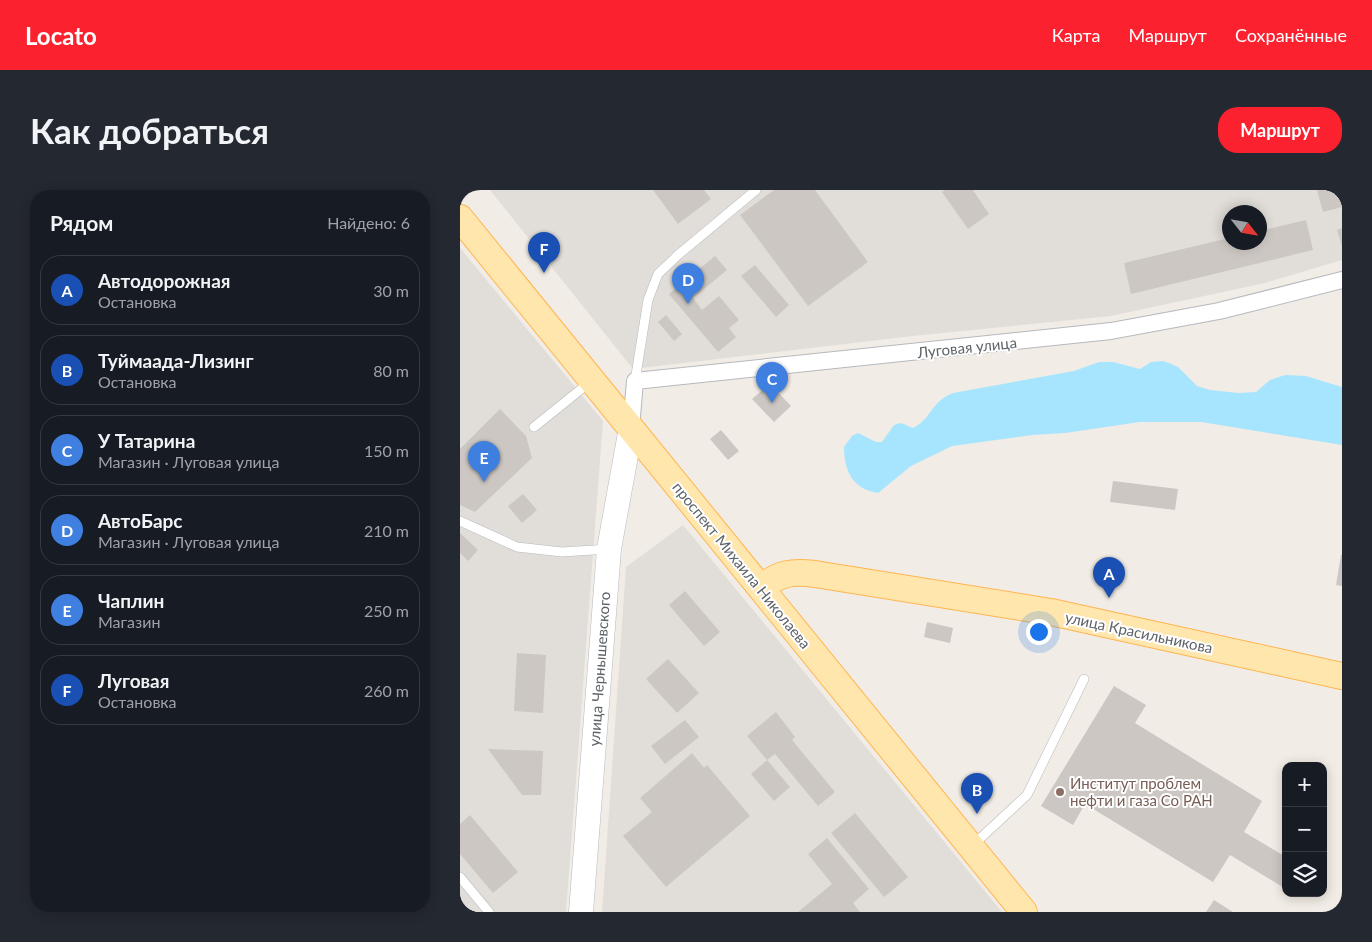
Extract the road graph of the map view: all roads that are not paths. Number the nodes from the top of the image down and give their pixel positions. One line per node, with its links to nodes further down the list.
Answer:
1 (756, 190): 5 (lane)
2 (460, 218): 4 (main road, проспект Михаила Николаева)
3 (1342, 280): 5 (street, Луговая улица)
4 (592, 380): 6 (lane); 7 (main road, проспект Михаила Николаева)
5 (635, 381): 7 (street)
6 (534, 427)
7 (630, 428): 9 (main road, улица Чернышевского); 10 (main road, проспект Михаила Николаева)
8 (460, 521): 9 (lane)
9 (609, 549): 16 (main road, улица Чернышевского)
10 (761, 588): 11 (main road, улица Красильникова); 13 (main road, проспект Михаила Николаева)
11 (1342, 676)
12 (1084, 679): 13 (lane)
13 (971, 846): 17 (main road, проспект Михаила Николаева)
14 (460, 877): 15 (lane)
15 (489, 912)
16 (581, 912)
17 (1024, 912)

